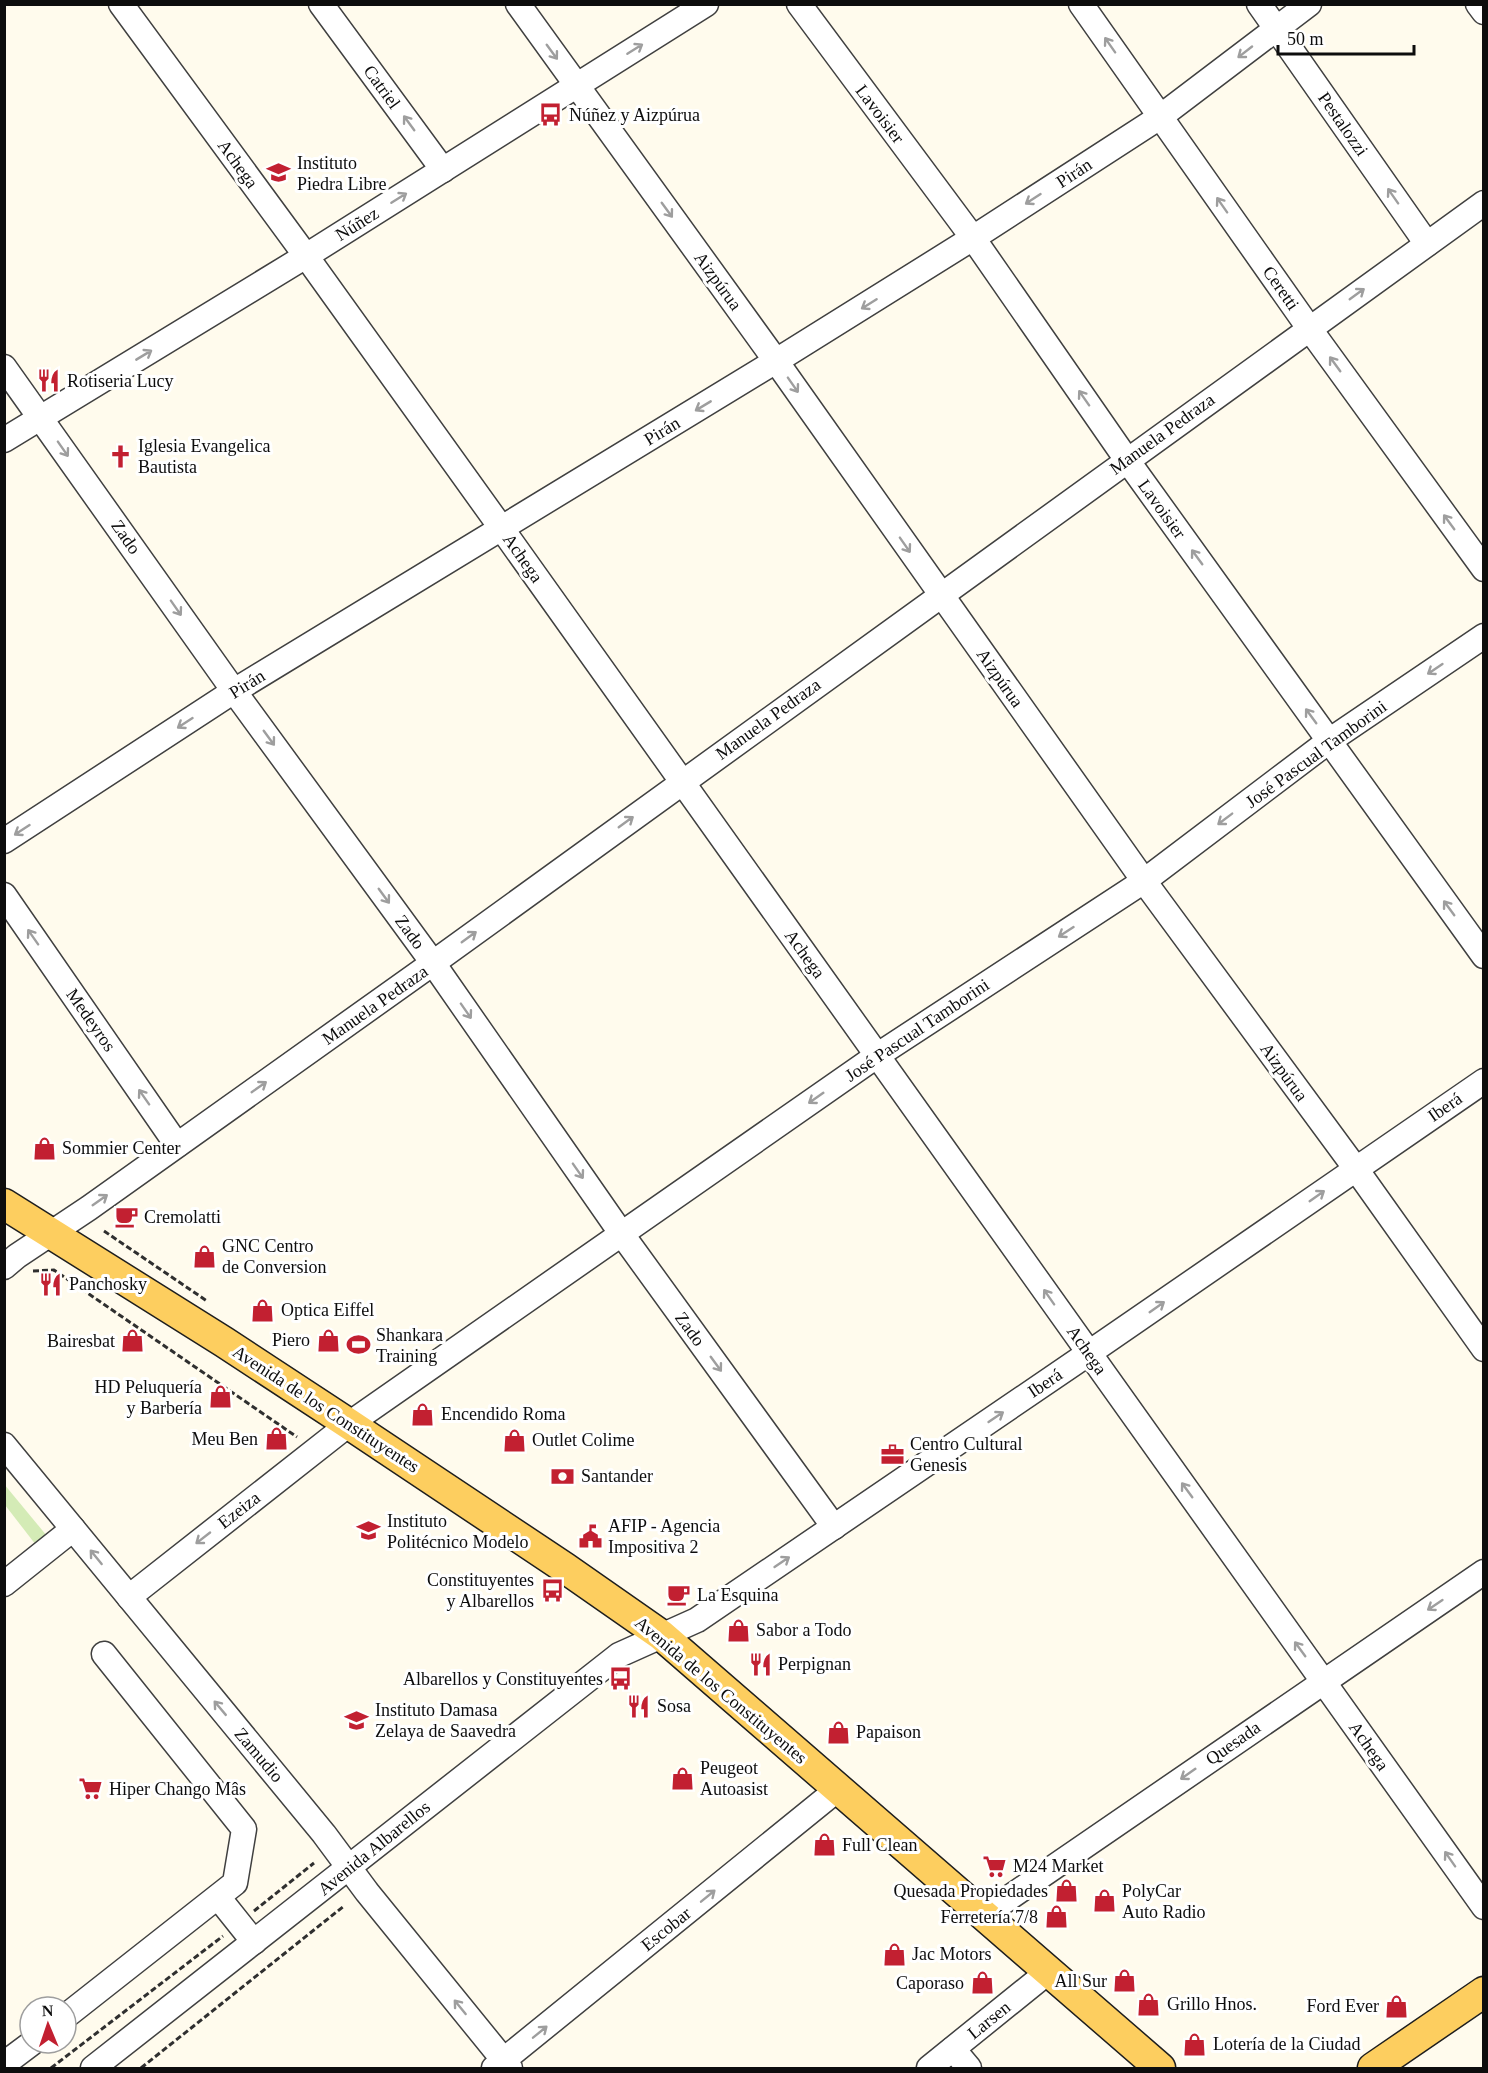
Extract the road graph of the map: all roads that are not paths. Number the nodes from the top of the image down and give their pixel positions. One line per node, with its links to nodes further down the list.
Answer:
1 (121, 4): 18 (street, Achega)
2 (321, 4): 14 (street, Catriel, one-way to 2)
3 (518, 4): 12 (street, Aizpúrua, one-way to 12)
4 (706, 4): 12 (street, Núñez, one-way to 4)
5 (799, 4): 16 (street, Lavoisier)
6 (1082, 4): 13 (street, Ceretti, one-way to 6)
7 (1259, 4): 11 (street, Pestalozzi)
8 (1309, 4): 11 (street, Pirán)
9 (1478, 4): 10 (street)
10 (1484, 12)
11 (1275, 28): 13 (street, Pirán, one-way to 13); 17 (street, Pestalozzi, one-way to 11)
12 (576, 86): 14 (street, Núñez); 20 (street, Aizpúrua, one-way to 20)
13 (1160, 117): 16 (street, Pirán, one-way to 16); 19 (street, Ceretti, one-way to 13)
14 (444, 170): 18 (street, Núñez, one-way to 14)
15 (1484, 203): 17 (street, Manuela Pedraza)
16 (973, 238): 20 (street, Pirán, one-way to 20); 24 (street, Lavoisier, one-way to 16)
17 (1427, 244): 19 (street, Manuela Pedraza, one-way to 17)
18 (306, 256): 22 (street, Núñez, one-way to 18); 25 (street, Achega)
19 (1309, 328): 24 (street, Manuela Pedraza); 26 (street, Ceretti, one-way to 19)
20 (776, 361): 25 (street, Pirán, one-way to 25); 27 (street, Aizpúrua, one-way to 27)
21 (4, 367): 22 (street, Zado)
22 (41, 418): 23 (street, Núñez); 29 (street, Zado, one-way to 29)
23 (4, 440)
24 (1127, 460): 27 (street, Manuela Pedraza); 30 (street, Lavoisier, one-way to 24)
25 (502, 529): 29 (street, Pirán); 31 (street, Achega)
26 (1484, 569)
27 (941, 594): 31 (street, Manuela Pedraza); 33 (street, Aizpúrua)
28 (1484, 636): 30 (street, José Pascual Tamborini, one-way to 30)
29 (234, 691): 32 (street, Pirán, one-way to 32); 36 (street, Zado, one-way to 36)
30 (1329, 741): 33 (street, José Pascual Tamborini, one-way to 33); 35 (street, Lavoisier, one-way to 30)
31 (681, 782): 36 (street, Manuela Pedraza, one-way to 31); 37 (street, Achega)
32 (4, 841)
33 (1144, 881): 37 (street, José Pascual Tamborini, one-way to 37); 40 (street, Aizpúrua)
34 (4, 895): 39 (street, Medeyros, one-way to 34)
35 (1484, 956)
36 (433, 963): 39 (street, Manuela Pedraza, one-way to 36); 42 (street, Zado, one-way to 42)
37 (878, 1055): 42 (street, José Pascual Tamborini, one-way to 42); 46 (street, Achega, one-way to 37)
38 (1484, 1081): 40 (street, Iberá)
39 (177, 1145): 43 (street, Manuela Pedraza, one-way to 39)
40 (1356, 1169): 45 (street, Aizpúrua); 46 (street, Iberá, one-way to 40)
41 (4, 1204): 43 (main road, Avenida de los Constituyentes)
42 (621, 1233): 47 (street, José Pascual Tamborini); 49 (street, Zado, one-way to 49)
43 (52, 1234): 44 (street, Manuela Pedraza); 47 (main road, Avenida de los Constituyentes)
44 (4, 1267)
45 (1484, 1349)
46 (1089, 1353): 49 (street, Iberá, one-way to 46); 56 (street, Achega, one-way to 46)
47 (349, 1424): 53 (street, Ezeiza, one-way to 53); 54 (main road, Avenida de los Constituyentes)
48 (4, 1444): 50 (street, Zamudio)
49 (834, 1527): 54 (street, Iberá, one-way to 49)
50 (73, 1529): 52 (street); 53 (street, Zamudio, one-way to 50)
51 (1484, 1572): 56 (street, Quesada, one-way to 56)
52 (4, 1584)
53 (129, 1597): 58 (street, Zamudio, one-way to 53)
54 (661, 1635): 57 (main road, Avenida de los Constituyentes); 58 (street, Avenida Albarellos)
55 (104, 1654): 59 (street)
56 (1323, 1681): 60 (street, Achega, one-way to 56); 61 (street, Quesada, one-way to 61)
57 (838, 1789): 61 (main road, Avenida de los Constituyentes); 69 (street, Escobar, one-way to 57)
58 (348, 1869): 62 (street, Avenida Albarellos); 69 (street, Zamudio, one-way to 58)
59 (218, 1897): 62 (street); 65 (street)
60 (1484, 1907)
61 (984, 1915): 63 (main road, Avenida de los Constituyentes)
62 (254, 1942): 70 (street, Avenida Albarellos)
63 (1048, 1972): 66 (street, Larsen); 73 (main road, Avenida de los Constituyentes)
64 (1484, 1992): 74 (main road)
65 (78, 2007)
66 (953, 2049): 71 (street, Larsen); 72 (street)
67 (18, 2054): 68 (street)
68 (4, 2064)
69 (503, 2066)
70 (93, 2068)
71 (929, 2068)
72 (969, 2068)
73 (1160, 2068)
74 (1372, 2068)

